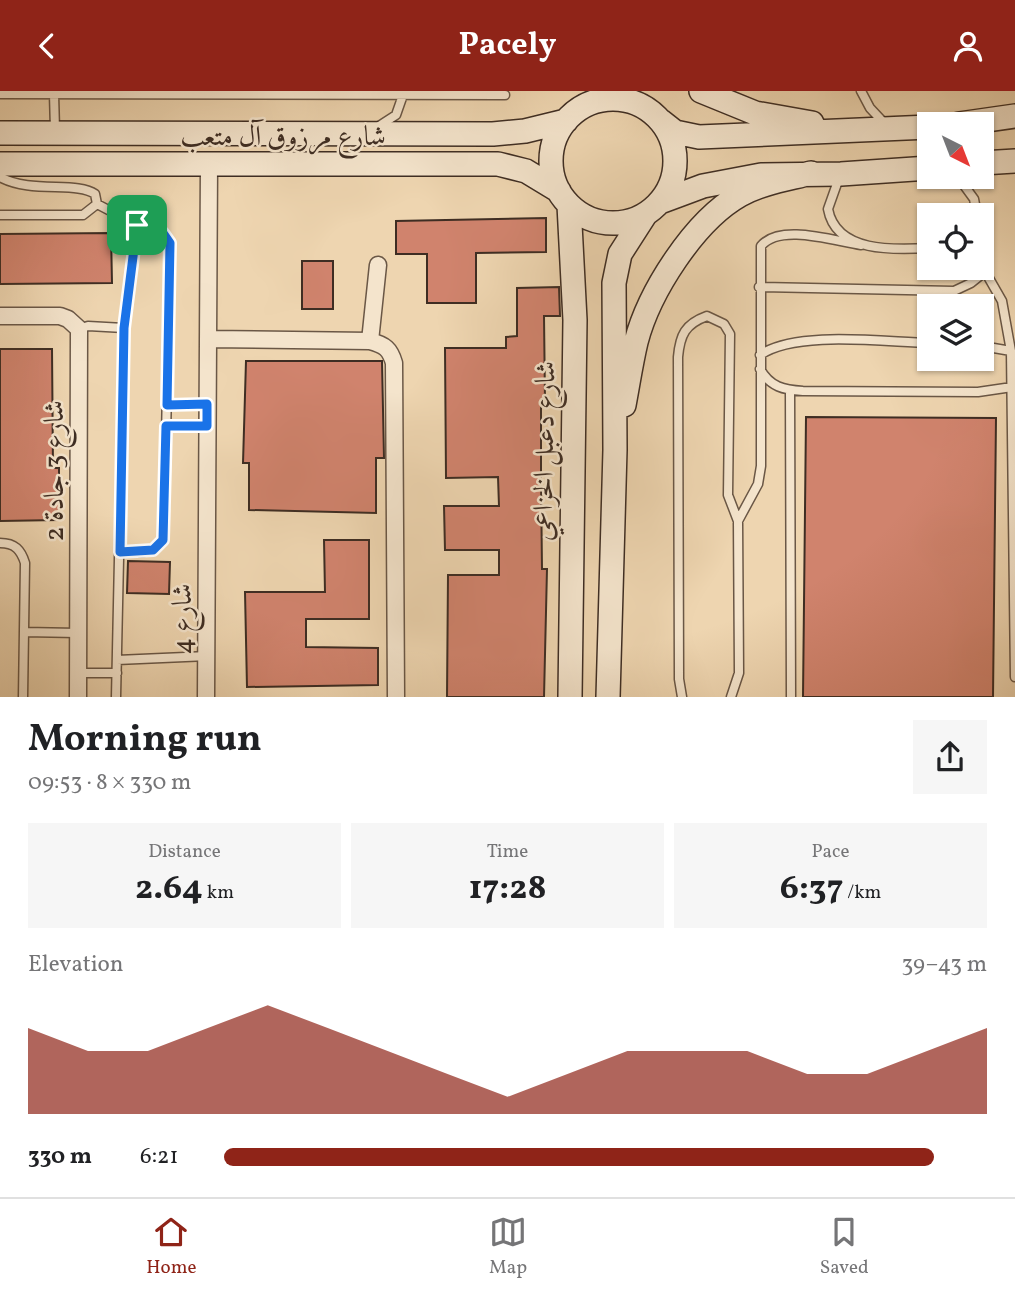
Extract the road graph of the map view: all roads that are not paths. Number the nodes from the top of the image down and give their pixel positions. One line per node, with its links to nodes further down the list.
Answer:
1 (635, 91): 9 (main road)
2 (701, 91): 13 (main road)
3 (861, 91): 13 (lane)
4 (0, 95): 5 (lane)
5 (54, 95): 6 (lane); 15 (lane)
6 (403, 95): 7 (lane); 16 (lane)
7 (505, 95)
8 (577, 107): 9 (main road); 16 (main road, شارع مرزوق آل متعب); 25 (main road)
9 (654, 115): 13 (main road); 27 (main road)
10 (1015, 116): 11 (main road)
11 (994, 119)
12 (917, 128): 13 (main road)
13 (892, 131)
14 (0, 133): 15 (main road, شارع مرزوق آل متعب)
15 (55, 133): 16 (main road, شارع مرزوق آل متعب)
16 (361, 134)
17 (1015, 161): 18 (main road)
18 (994, 162)
19 (0, 164): 20 (main road, شارع مرزوق آل متعب)
20 (209, 164): 25 (main road, شارع مرزوق آل متعب); 39 (street, شارع 4)
21 (917, 169): 23 (main road)
22 (811, 173): 23 (main road); 27 (main road); 52 (main road)
23 (841, 174): 30 (lane)
24 (0, 177): 26 (lane)
25 (564, 198): 27 (main road); 53 (main road, شارع دعبل الخزاعي)
26 (97, 204): 28 (lane); 29 (lane)
27 (653, 208): 52 (main road)
28 (0, 215)
29 (137, 225): 37 (lane); 49 (lane)
30 (861, 245): 31 (lane); 35 (lane)
31 (917, 247)
32 (379, 265): 40 (street)
33 (974, 280): 35 (lane)
34 (990, 280): 43 (lane)
35 (759, 287): 44 (lane)
36 (0, 316): 38 (street)
37 (124, 328): 38 (lane); 59 (lane)
38 (79, 329): 61 (street, شارع 3 جادة 2)
39 (208, 339): 40 (street); 48 (street, شارع 4)
40 (370, 341): 71 (street)
41 (917, 343): 44 (lane)
42 (994, 348): 43 (lane)
43 (1011, 351): 46 (lane)
44 (760, 355): 45 (lane)
45 (760, 369): 47 (lane); 55 (lane)
46 (1012, 387): 47 (lane); 66 (lane)
47 (790, 390): 76 (lane)
48 (207, 404): 49 (lane); 51 (street, شارع 4)
49 (167, 405): 50 (lane)
50 (166, 426): 51 (lane); 59 (lane)
51 (207, 426): 62 (street, شارع 4)
52 (615, 450): 54 (main road)
53 (573, 491): 54 (main road); 57 (main road, شارع دعبل الخزاعي)
54 (614, 499): 58 (main road)
55 (738, 521): 74 (lane); 75 (lane)
56 (0, 543): 60 (lane)
57 (572, 543): 58 (main road); 72 (main road, شارع دعبل الخزاعي)
58 (611, 544): 73 (main road)
59 (120, 552): 63 (lane)
60 (24, 632): 61 (lane); 67 (lane)
61 (78, 633): 64 (street, شارع 3 جادة 2)
62 (208, 656): 63 (lane); 70 (street, شارع 4)
63 (117, 660): 65 (lane)
64 (78, 673): 65 (lane); 68 (street, شارع 3 جادة 2)
65 (117, 673): 69 (lane)
66 (1015, 677)
67 (23, 697)
68 (78, 697)
69 (116, 697)
70 (206, 697)
71 (396, 697)
72 (570, 697)
73 (608, 697)
74 (682, 697)
75 (731, 697)
76 (790, 697)

